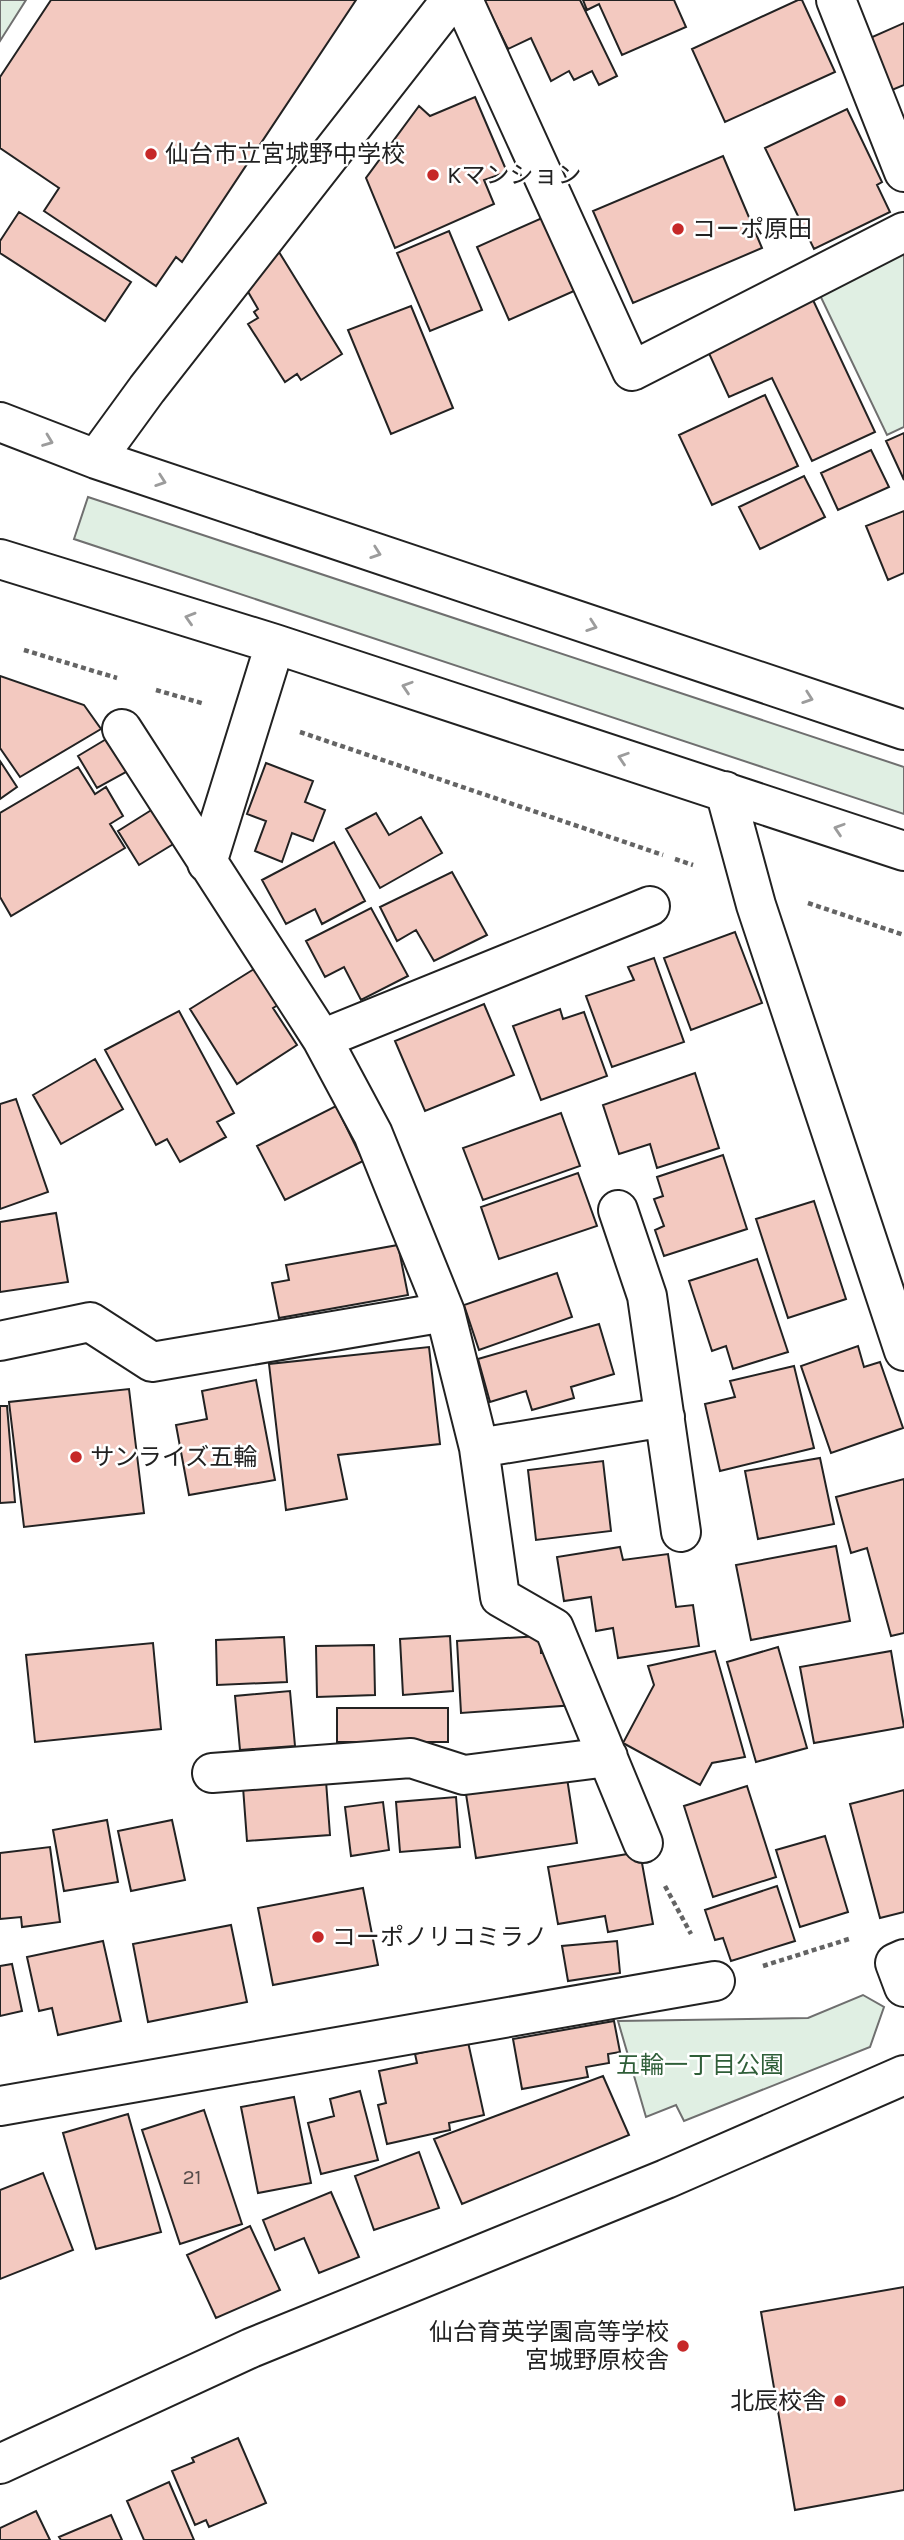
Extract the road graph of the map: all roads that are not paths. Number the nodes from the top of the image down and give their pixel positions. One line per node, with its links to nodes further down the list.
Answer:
1 (451, 0): 7 (street)
2 (463, 0): 5 (street)
3 (836, 0): 4 (street)
4 (904, 172)
5 (904, 232)
6 (0, 422): 7 (street, one-way to 7)
7 (96, 459): 11 (street, one-way to 11)
8 (0, 559): 9 (street, one-way to 8)
9 (275, 644): 12 (street, one-way to 9); 14 (street)
10 (122, 729): 14 (street)
11 (904, 730)
12 (725, 791): 13 (street, one-way to 12); 20 (street)
13 (904, 850)
14 (207, 863): 16 (street)
15 (650, 906): 16 (street)
16 (322, 1039): 18 (street)
17 (618, 1210): 21 (street)
18 (445, 1312): 19 (street); 22 (street)
19 (0, 1340)
20 (904, 1351)
21 (665, 1417): 22 (street); 23 (street)
22 (479, 1448): 24 (street)
23 (681, 1532)
24 (608, 1758): 25 (street); 26 (street)
25 (212, 1773)
26 (643, 1843)
27 (904, 1959): 29 (street)
28 (715, 1981): 31 (street)
29 (904, 1987)
30 (904, 2075): 32 (street)
31 (0, 2106)
32 (0, 2464)

